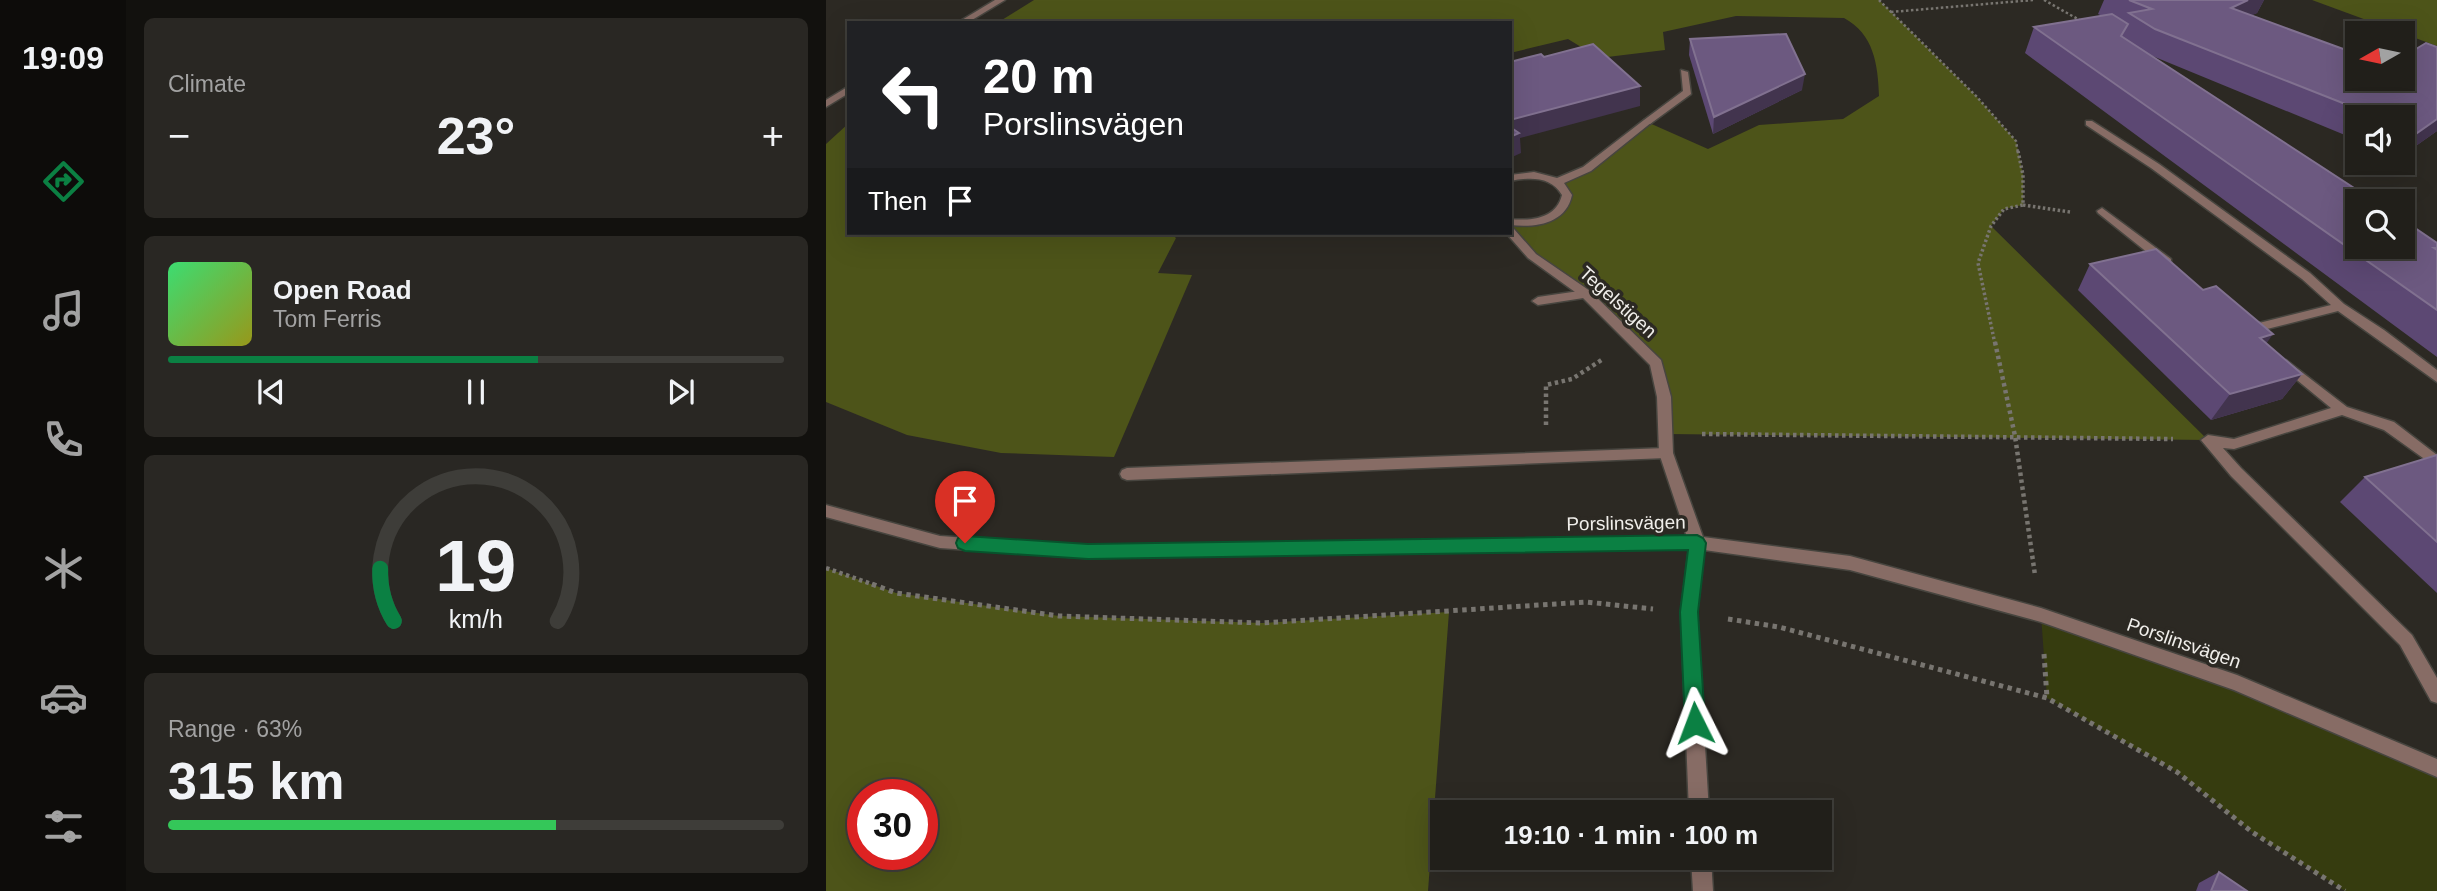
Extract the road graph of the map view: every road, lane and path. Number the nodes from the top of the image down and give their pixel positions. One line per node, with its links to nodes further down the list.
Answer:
1 (1001, 0): 6 (street)
2 (1879, 0): 5 (path)
3 (2033, 0): 5 (path)
4 (2044, 0): 7 (path)
5 (1891, 12): 14 (path)
6 (964, 21)
7 (2092, 27)
8 (1685, 72): 13 (street)
9 (847, 90): 10 (street)
10 (826, 104)
11 (2089, 123): 21 (street)
12 (1512, 178): 13 (street)
13 (1557, 182): 16 (street)
14 (2024, 205): 15 (path); 28 (path)
15 (2102, 211): 18 (street)
16 (1512, 222)
17 (1512, 233): 19 (street, Tegelstigen)
18 (2178, 271)
19 (1586, 294): 20 (street); 23 (street, Tegelstigen)
20 (1538, 301)
21 (2340, 307): 22 (street); 25 (street)
22 (2246, 330)
23 (1632, 340): 27 (street, Tegelstigen); 31 (path)
24 (2273, 353): 26 (street)
25 (2437, 377)
26 (2342, 410): 29 (street); 32 (street)
27 (1667, 434): 28 (path); 30 (street, Tegelstigen)
28 (2015, 436): 29 (path); 38 (path)
29 (2208, 440): 39 (street)
30 (1666, 453): 31 (street); 35 (street, Tegelstigen)
31 (1545, 457): 33 (street)
32 (2437, 463)
33 (1127, 474)
34 (826, 511): 35 (street, Porslinsvägen)
35 (1697, 543): 37 (street); 38 (street, Porslinsvägen)
36 (826, 568): 37 (path)
37 (1689, 612): 41 (street); 44 (path)
38 (2041, 615): 40 (street, Porslinsvägen)
39 (2437, 695)
40 (2437, 768)
41 (1698, 800)
42 (1702, 870): 43 (street)
43 (1703, 891)
44 (2345, 891)

